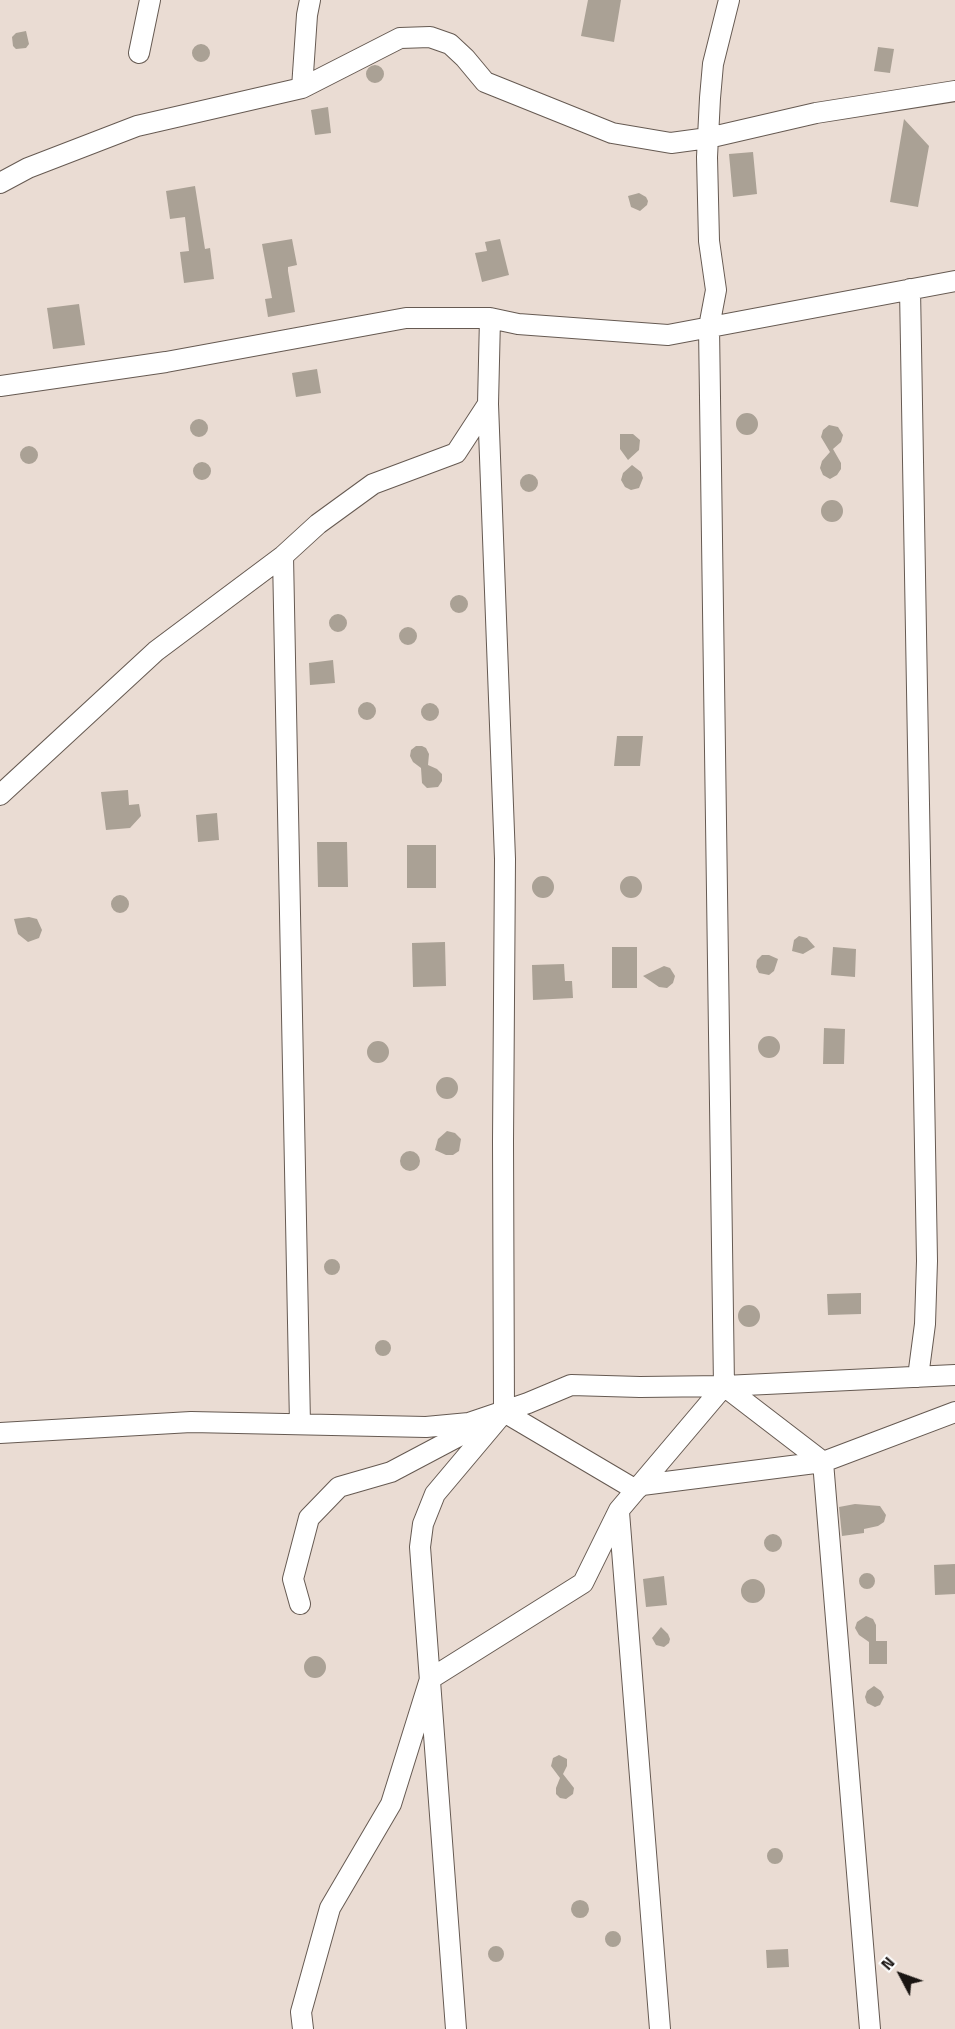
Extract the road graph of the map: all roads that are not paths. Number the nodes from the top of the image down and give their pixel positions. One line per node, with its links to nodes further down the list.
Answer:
1 (150, 0): 4 (street)
2 (310, 0): 5 (street)
3 (729, 0): 7 (street)
4 (139, 53)
5 (302, 88): 7 (street); 8 (street)
6 (955, 91): 7 (street)
7 (708, 138): 12 (street)
8 (0, 183)
9 (955, 281): 10 (street)
10 (910, 289): 12 (street); 18 (street)
11 (490, 318): 12 (street); 13 (street); 14 (street)
12 (709, 327): 19 (street)
13 (0, 386)
14 (488, 404): 15 (street); 20 (street)
15 (283, 556): 16 (street); 22 (street)
16 (0, 795)
17 (955, 1375): 18 (street)
18 (918, 1377): 19 (street)
19 (724, 1386): 20 (street); 24 (street); 25 (street)
20 (504, 1412): 22 (street); 25 (street); 27 (street); 28 (street)
21 (955, 1412): 24 (street)
22 (300, 1424): 23 (street)
23 (0, 1433)
24 (823, 1462): 25 (street); 32 (street)
25 (636, 1490): 26 (street)
26 (619, 1510): 28 (street); 31 (street)
27 (300, 1605)
28 (429, 1678): 29 (street); 30 (street)
29 (303, 2029)
30 (456, 2029)
31 (660, 2029)
32 (870, 2029)

